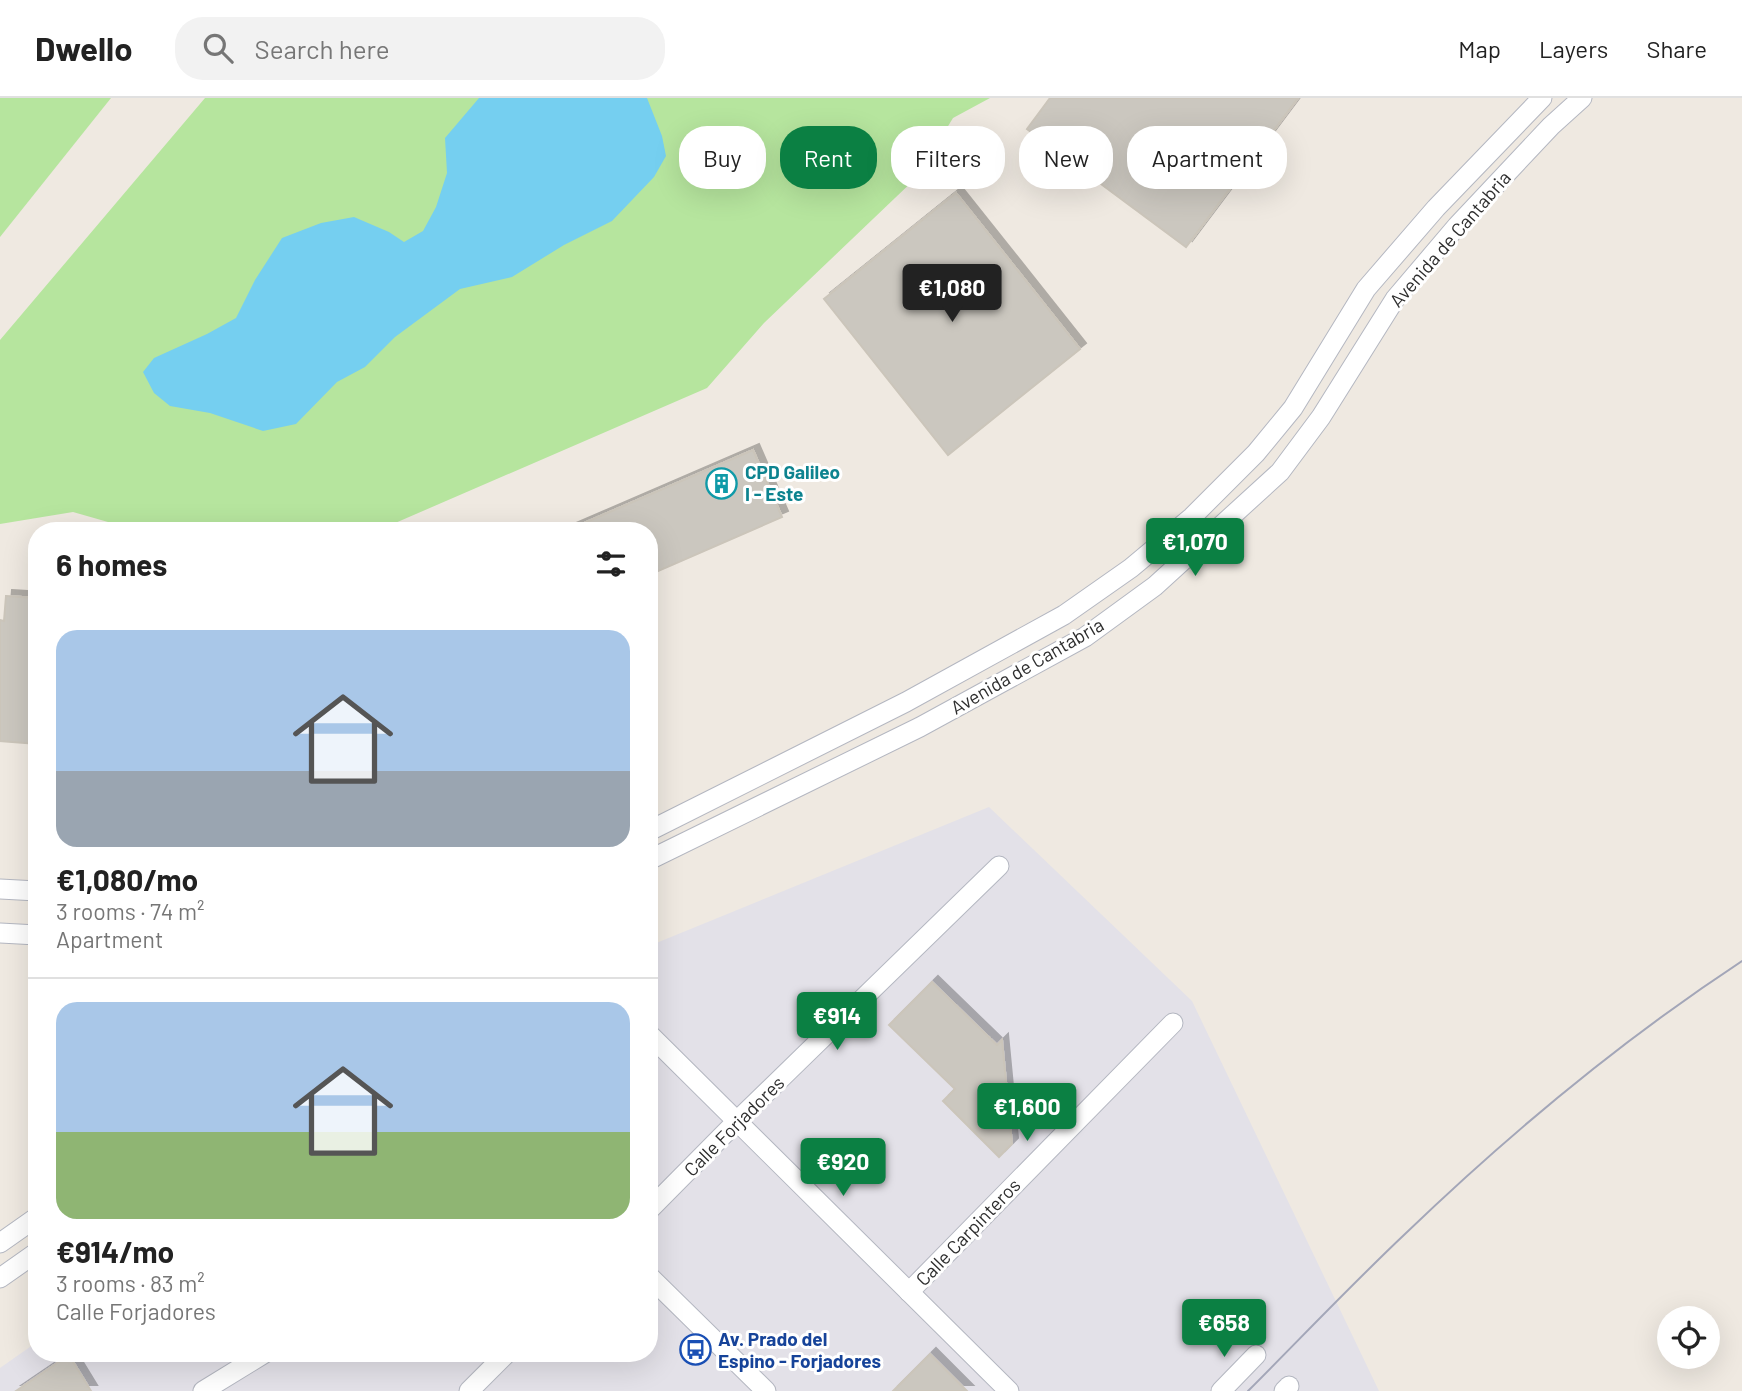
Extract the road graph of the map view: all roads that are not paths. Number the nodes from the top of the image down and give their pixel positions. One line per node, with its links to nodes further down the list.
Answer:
1 (1542, 98): 3 (street, Avenida de Cantabria)
2 (1582, 98): 4 (street, Avenida de Cantabria)
3 (658, 826)
4 (658, 856)
5 (999, 866): 12 (street, Calle Forjadores)
6 (0, 890): 7 (street)
7 (28, 891)
8 (0, 933): 9 (street)
9 (28, 935)
10 (1173, 1023): 19 (street, Calle Carpinteros)
11 (658, 1043): 12 (street)
12 (737, 1121): 13 (street, Calle Forjadores); 19 (street)
13 (658, 1201)
14 (28, 1223): 15 (street)
15 (0, 1243)
16 (28, 1258): 17 (street)
17 (0, 1278)
18 (658, 1285): 25 (street)
19 (909, 1292): 26 (street)
20 (1256, 1354): 27 (street)
21 (251, 1362): 23 (street)
22 (498, 1362): 24 (street)
23 (204, 1391)
24 (469, 1391)
25 (766, 1391)
26 (1009, 1391)
27 (1222, 1391)

